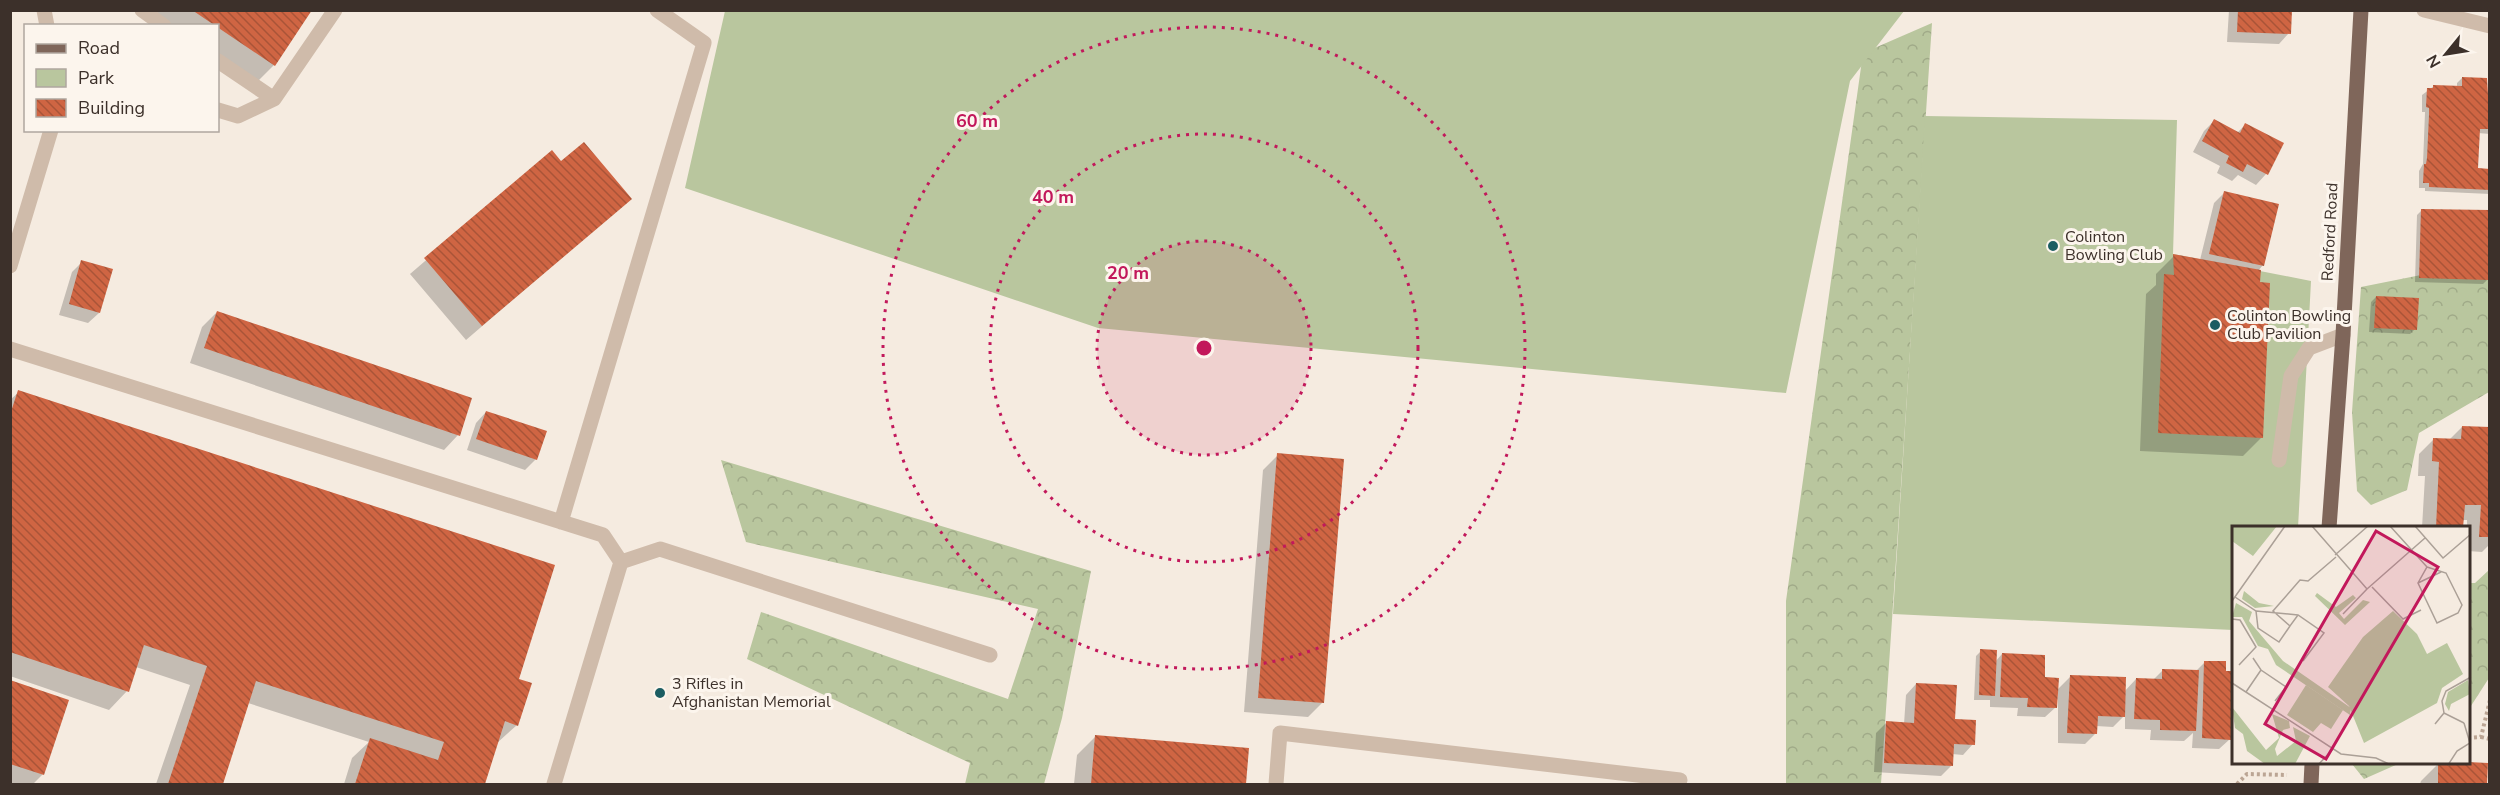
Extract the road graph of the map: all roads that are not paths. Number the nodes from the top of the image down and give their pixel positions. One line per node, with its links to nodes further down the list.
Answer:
1 (142, 10): 6 (street)
2 (335, 10): 9 (street)
3 (657, 10): 16 (street)
4 (2361, 10): 13 (main road, Redford Road)
5 (2424, 10): 7 (street)
6 (161, 24)
7 (2490, 26)
8 (219, 62): 9 (street)
9 (274, 99): 10 (street)
10 (219, 110)
11 (50, 132): 12 (street)
12 (10, 266)
13 (2343, 335): 15 (street); 17 (main road, Redford Road)
14 (10, 349): 16 (street)
15 (2279, 460)
16 (561, 522): 18 (street)
17 (2329, 526)
18 (621, 562): 19 (street); 21 (street)
19 (990, 655)
20 (1680, 780): 22 (street)
21 (554, 784)
22 (1276, 784)

